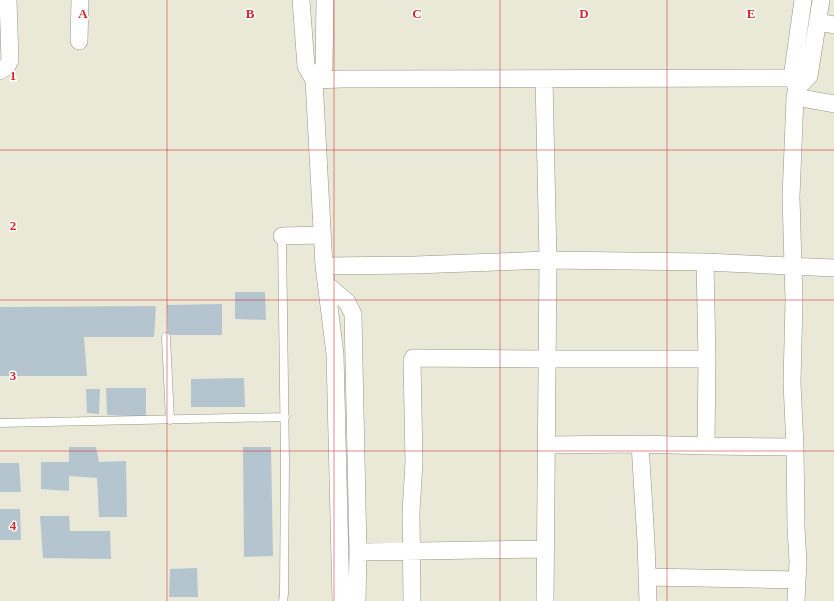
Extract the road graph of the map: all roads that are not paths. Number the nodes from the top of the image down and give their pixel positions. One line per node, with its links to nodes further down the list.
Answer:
1 (80, 0): 8 (street)
2 (302, 0): 11 (street)
3 (325, 0): 11 (street)
4 (803, 0): 12 (street)
5 (821, 0): 7 (street)
6 (5, 5): 9 (street)
7 (826, 24): 12 (street)
8 (79, 41)
9 (0, 71)
10 (544, 78): 11 (street); 12 (street); 16 (street)
11 (314, 80): 14 (street)
12 (795, 88): 13 (street); 19 (street)
13 (834, 104)
14 (322, 235): 15 (street); 18 (street)
15 (282, 236): 25 (lane)
16 (548, 260): 17 (street); 18 (street); 24 (street)
17 (705, 262): 19 (street); 23 (street)
18 (324, 266): 21 (street)
19 (793, 266): 20 (street); 31 (street)
20 (834, 268)
21 (326, 284): 33 (street); 38 (street)
22 (166, 337): 26 (lane)
23 (707, 358): 24 (street); 30 (street)
24 (547, 359): 29 (street); 34 (street)
25 (285, 417): 26 (lane); 37 (lane)
26 (170, 420): 27 (lane)
27 (0, 423)
28 (640, 444): 29 (street); 30 (street); 35 (street)
29 (547, 445): 32 (street)
30 (706, 446): 31 (street)
31 (796, 447): 36 (street)
32 (545, 549): 34 (street); 41 (street)
33 (358, 552): 34 (street); 39 (street)
34 (411, 552): 40 (street)
35 (647, 577): 36 (street); 42 (street)
36 (797, 580): 43 (street)
37 (283, 601)
38 (341, 601)
39 (357, 601)
40 (412, 601)
41 (545, 601)
42 (648, 601)
43 (796, 601)

